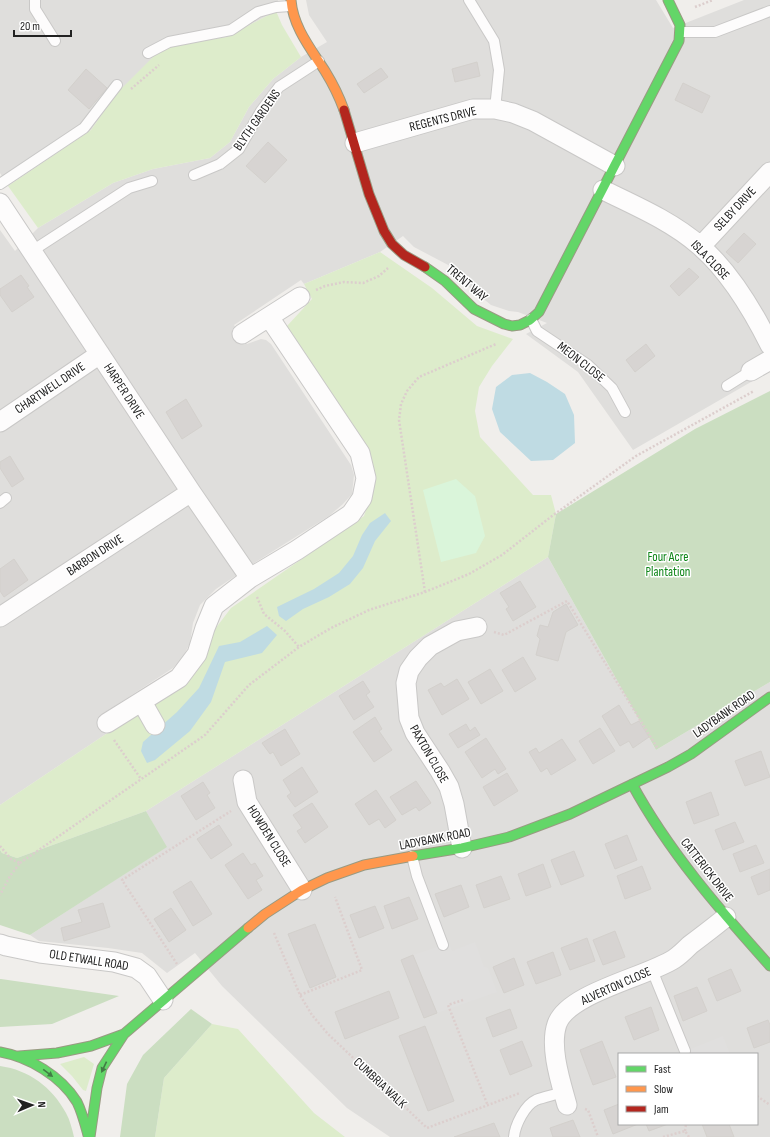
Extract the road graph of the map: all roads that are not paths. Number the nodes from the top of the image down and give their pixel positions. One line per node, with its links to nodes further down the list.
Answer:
1 (35, 0): 7 (lane)
2 (469, 0): 11 (lane)
3 (668, 0): 6 (street)
4 (291, 3): 8 (lane); 9 (street, TRENT WAY)
5 (770, 11): 6 (lane)
6 (682, 32): 13 (street)
7 (55, 40)
8 (148, 53)
9 (319, 61): 12 (street, TRENT WAY); 15 (lane, BLYTH GARDENS)
10 (118, 85): 17 (lane)
11 (495, 109): 12 (street, REGENTS DRIVE); 13 (street, REGENTS DRIVE)
12 (355, 143): 24 (street, TRENT WAY)
13 (615, 166): 18 (street)
14 (770, 172): 20 (street, SELBY DRIVE)
15 (194, 175)
16 (152, 181): 21 (lane)
17 (0, 184)
18 (603, 190): 20 (street, ISLA CLOSE); 24 (street)
19 (0, 203): 21 (street, HARPER DRIVE)
20 (701, 246): 26 (street, ISLA CLOSE)
21 (32, 251): 27 (street, HARPER DRIVE)
22 (300, 297): 23 (street)
23 (270, 317): 25 (street); 34 (street)
24 (531, 319): 31 (lane, MEON CLOSE)
25 (242, 334)
26 (770, 345)
27 (100, 354): 32 (street, CHARTWELL DRIVE); 33 (street, HARPER DRIVE)
28 (770, 360): 29 (street)
29 (754, 380): 30 (lane)
30 (727, 386)
31 (625, 412)
32 (0, 422)
33 (191, 492): 34 (street, HARPER DRIVE); 35 (street, BARBON DRIVE)
34 (250, 578): 38 (street)
35 (0, 617)
36 (477, 627): 43 (street, PAXTON CLOSE)
37 (770, 697): 42 (street, LADYBANK ROAD)
38 (142, 702): 39 (street); 40 (street)
39 (107, 723)
40 (155, 725)
41 (243, 780): 45 (street, HOWDEN CLOSE)
42 (632, 784): 43 (street, LADYBANK ROAD); 46 (street, CATTERICK DRIVE)
43 (462, 848): 44 (street, LADYBANK ROAD)
44 (412, 856): 45 (street, LADYBANK ROAD); 48 (lane)
45 (302, 890): 51 (street, LADYBANK ROAD)
46 (726, 917): 49 (street, CATTERICK DRIVE); 50 (street, ALVERTON CLOSE)
47 (0, 944): 51 (street, OLD ETWALL ROAD)
48 (443, 945)
49 (770, 966)
50 (652, 970): 53 (lane); 56 (street, ALVERTON CLOSE)
51 (163, 1000): 52 (street, LADYBANK ROAD)
52 (124, 1034): 55 (street, LADYBANK ROAD); 57 (street, LADYBANK ROAD, one-way to 57)
53 (685, 1051)
54 (0, 1052): 55 (street)
55 (19, 1056): 57 (street, one-way to 57)
56 (565, 1098): 58 (lane)
57 (89, 1137)
58 (514, 1137)

